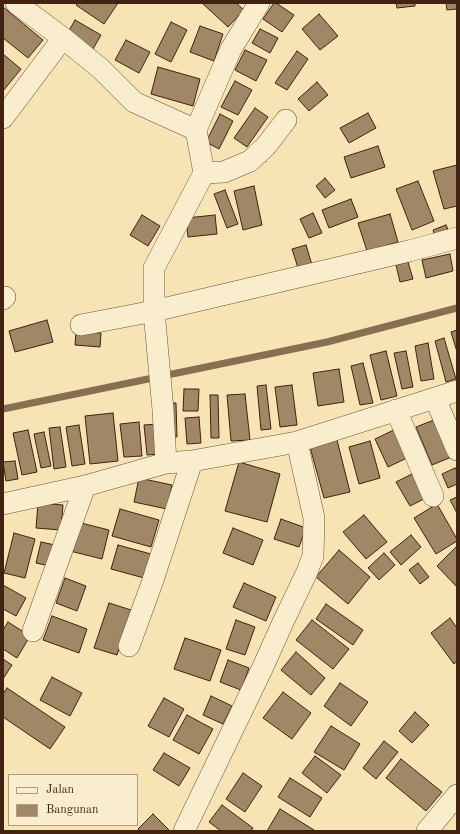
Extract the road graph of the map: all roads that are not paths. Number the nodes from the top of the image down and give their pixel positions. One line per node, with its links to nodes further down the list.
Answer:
1 (16, 3): 3 (street)
2 (259, 3): 6 (street)
3 (63, 38): 4 (street); 6 (street)
4 (3, 118)
5 (286, 120): 7 (street)
6 (196, 130): 7 (street)
7 (204, 173): 9 (street)
8 (457, 238): 9 (street)
9 (154, 317): 10 (street); 17 (street)
10 (81, 325)
11 (457, 391): 12 (street)
12 (435, 398): 13 (street); 15 (street)
13 (396, 410): 14 (street); 19 (street)
14 (297, 442): 16 (street); 24 (street)
15 (457, 450)
16 (192, 461): 17 (street); 22 (street)
17 (166, 463): 18 (street)
18 (85, 486): 20 (street); 21 (street)
19 (433, 496)
20 (3, 504)
21 (33, 631)
22 (129, 646)
23 (457, 795): 25 (street)
24 (184, 831)
25 (427, 831)

